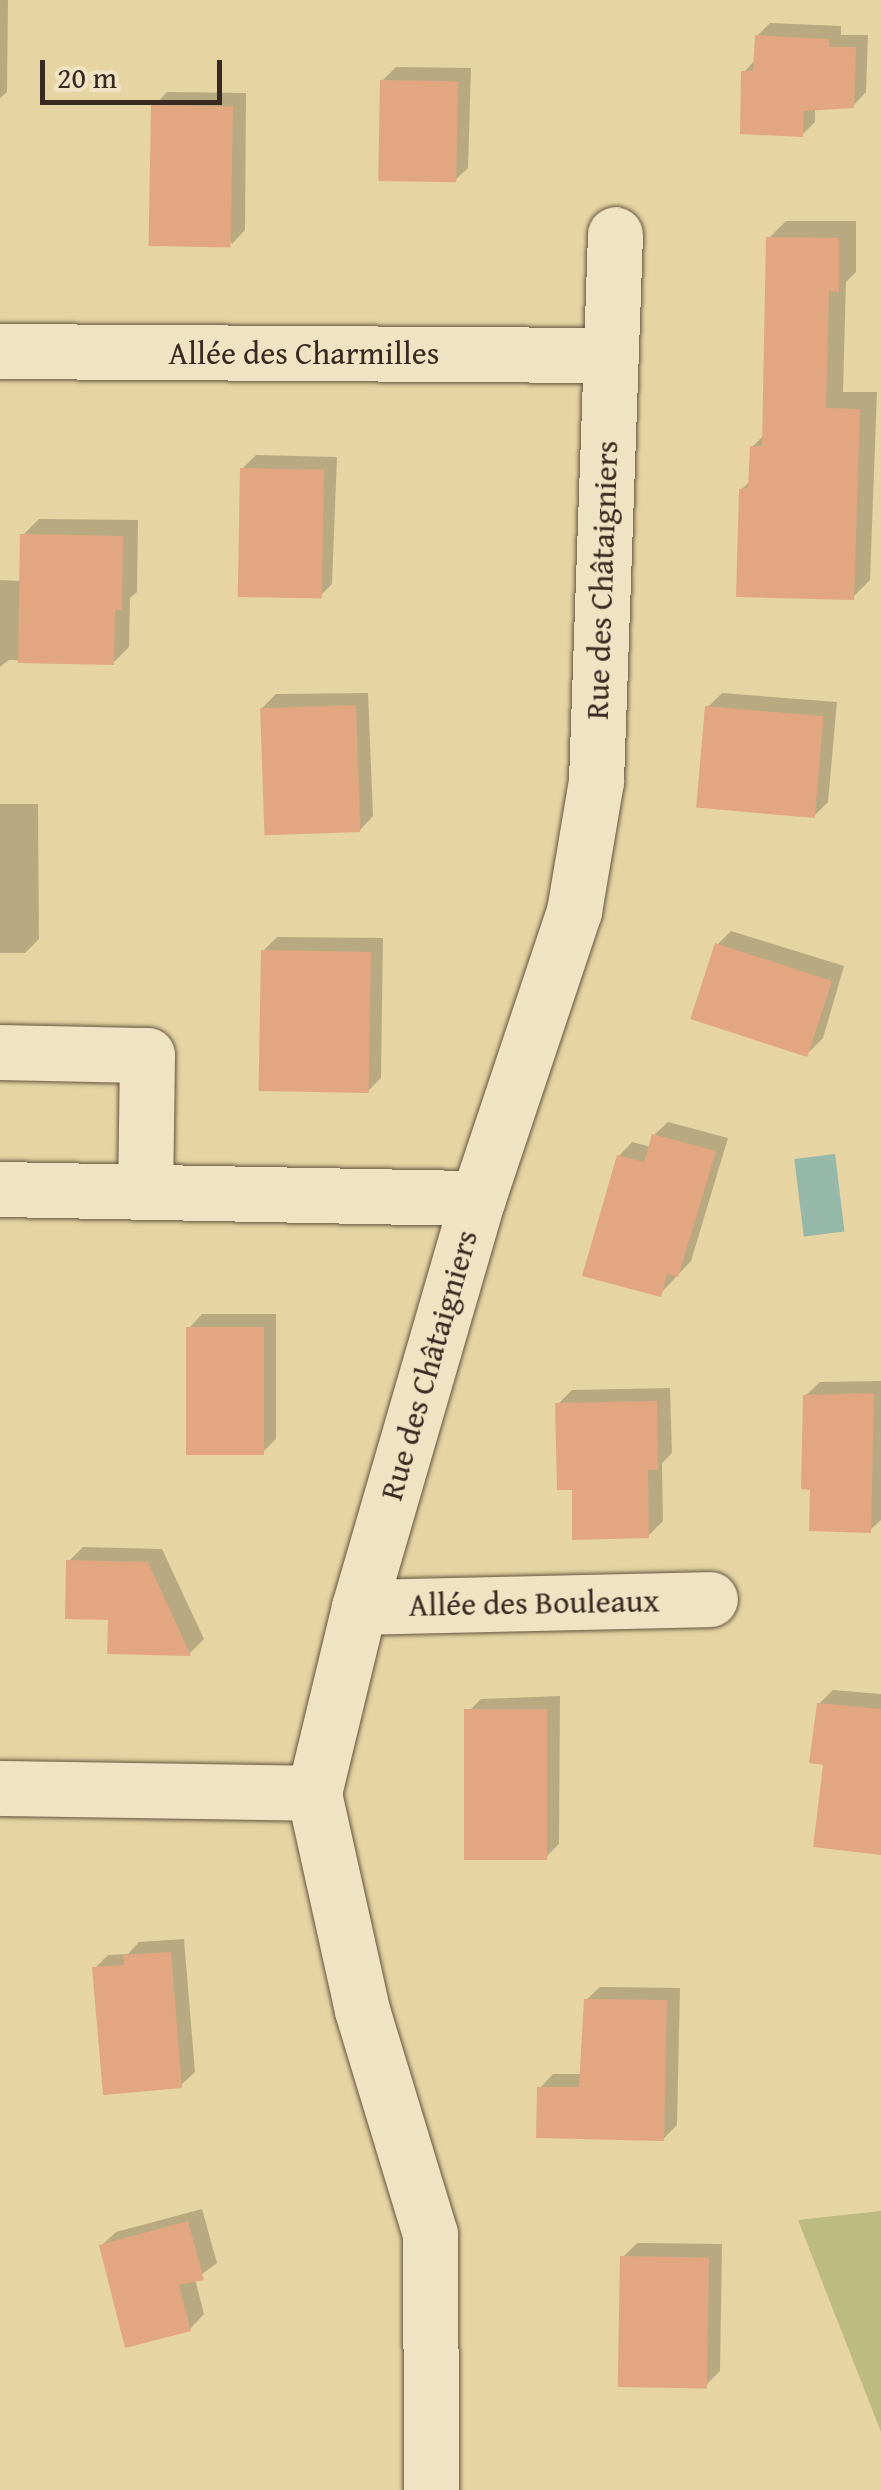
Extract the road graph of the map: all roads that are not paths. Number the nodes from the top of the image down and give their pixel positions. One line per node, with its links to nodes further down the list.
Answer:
1 (615, 234): 3 (street, Rue des Châtaigniers)
2 (0, 350): 3 (street, Allée des Charmilles)
3 (608, 355): 7 (street, Rue des Châtaigniers)
4 (0, 1052): 6 (street)
5 (0, 1189): 6 (street)
6 (145, 1191): 7 (street)
7 (478, 1198): 9 (street, Rue des Châtaigniers)
8 (710, 1599): 9 (street, Allée des Bouleaux)
9 (359, 1607): 11 (street, Rue des Châtaigniers)
10 (0, 1788): 11 (street)
11 (314, 1792): 12 (street, Rue des Châtaigniers)
12 (431, 2490)

